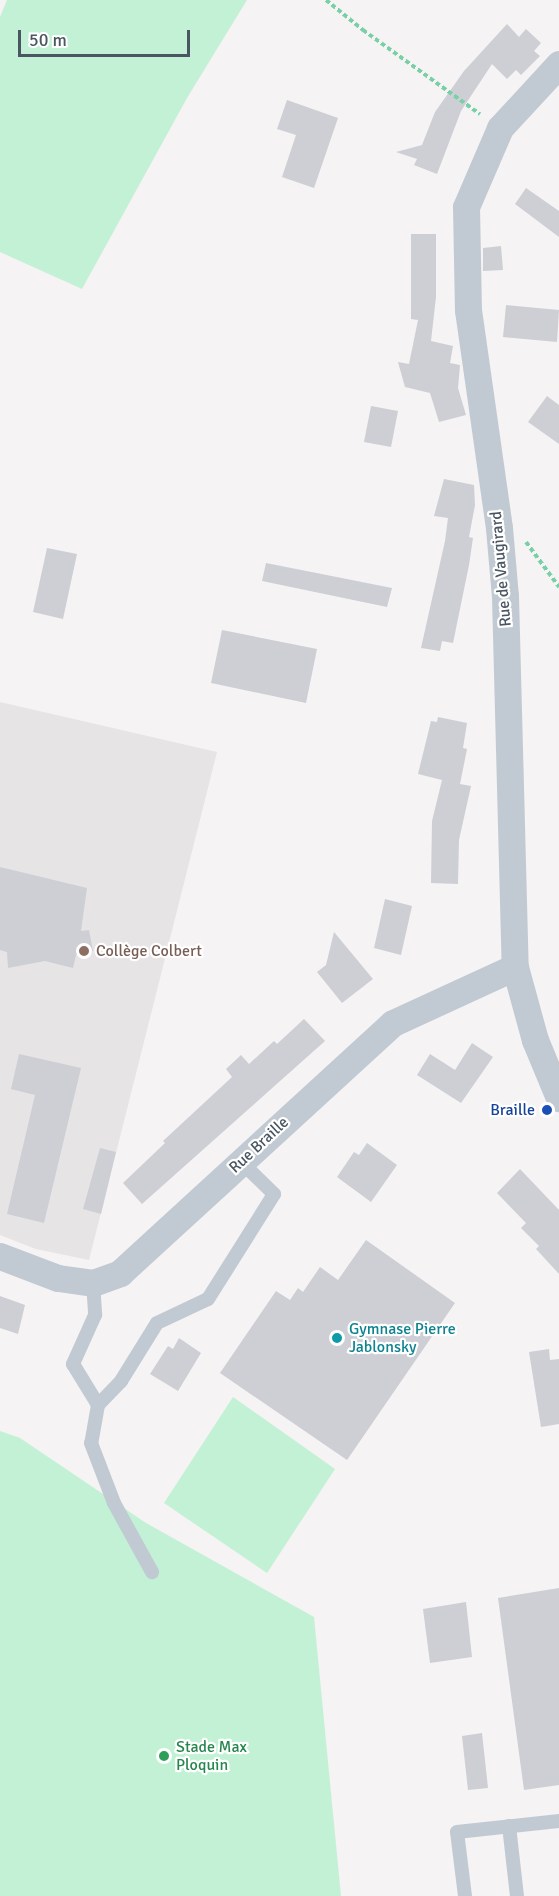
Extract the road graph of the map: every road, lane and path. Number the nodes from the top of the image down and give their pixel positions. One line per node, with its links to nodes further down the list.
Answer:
1 (326, 0): 3 (path)
2 (559, 64): 3 (street, Rue de Vaugirard)
3 (500, 128): 6 (street, Rue de Vaugirard)
4 (523, 538): 5 (path)
5 (559, 587)
6 (515, 967): 7 (street, Rue de Vaugirard); 8 (street, Rue Braille)
7 (559, 1098)
8 (241, 1162): 10 (street, Rue Braille); 11 (lane)
9 (0, 1256): 10 (street, Rue Braille)
10 (93, 1283): 11 (lane)
11 (98, 1405): 12 (lane)
12 (152, 1572)
13 (559, 1821): 14 (lane)
14 (509, 1826): 15 (lane); 16 (lane)
15 (465, 1896)
16 (518, 1896)

